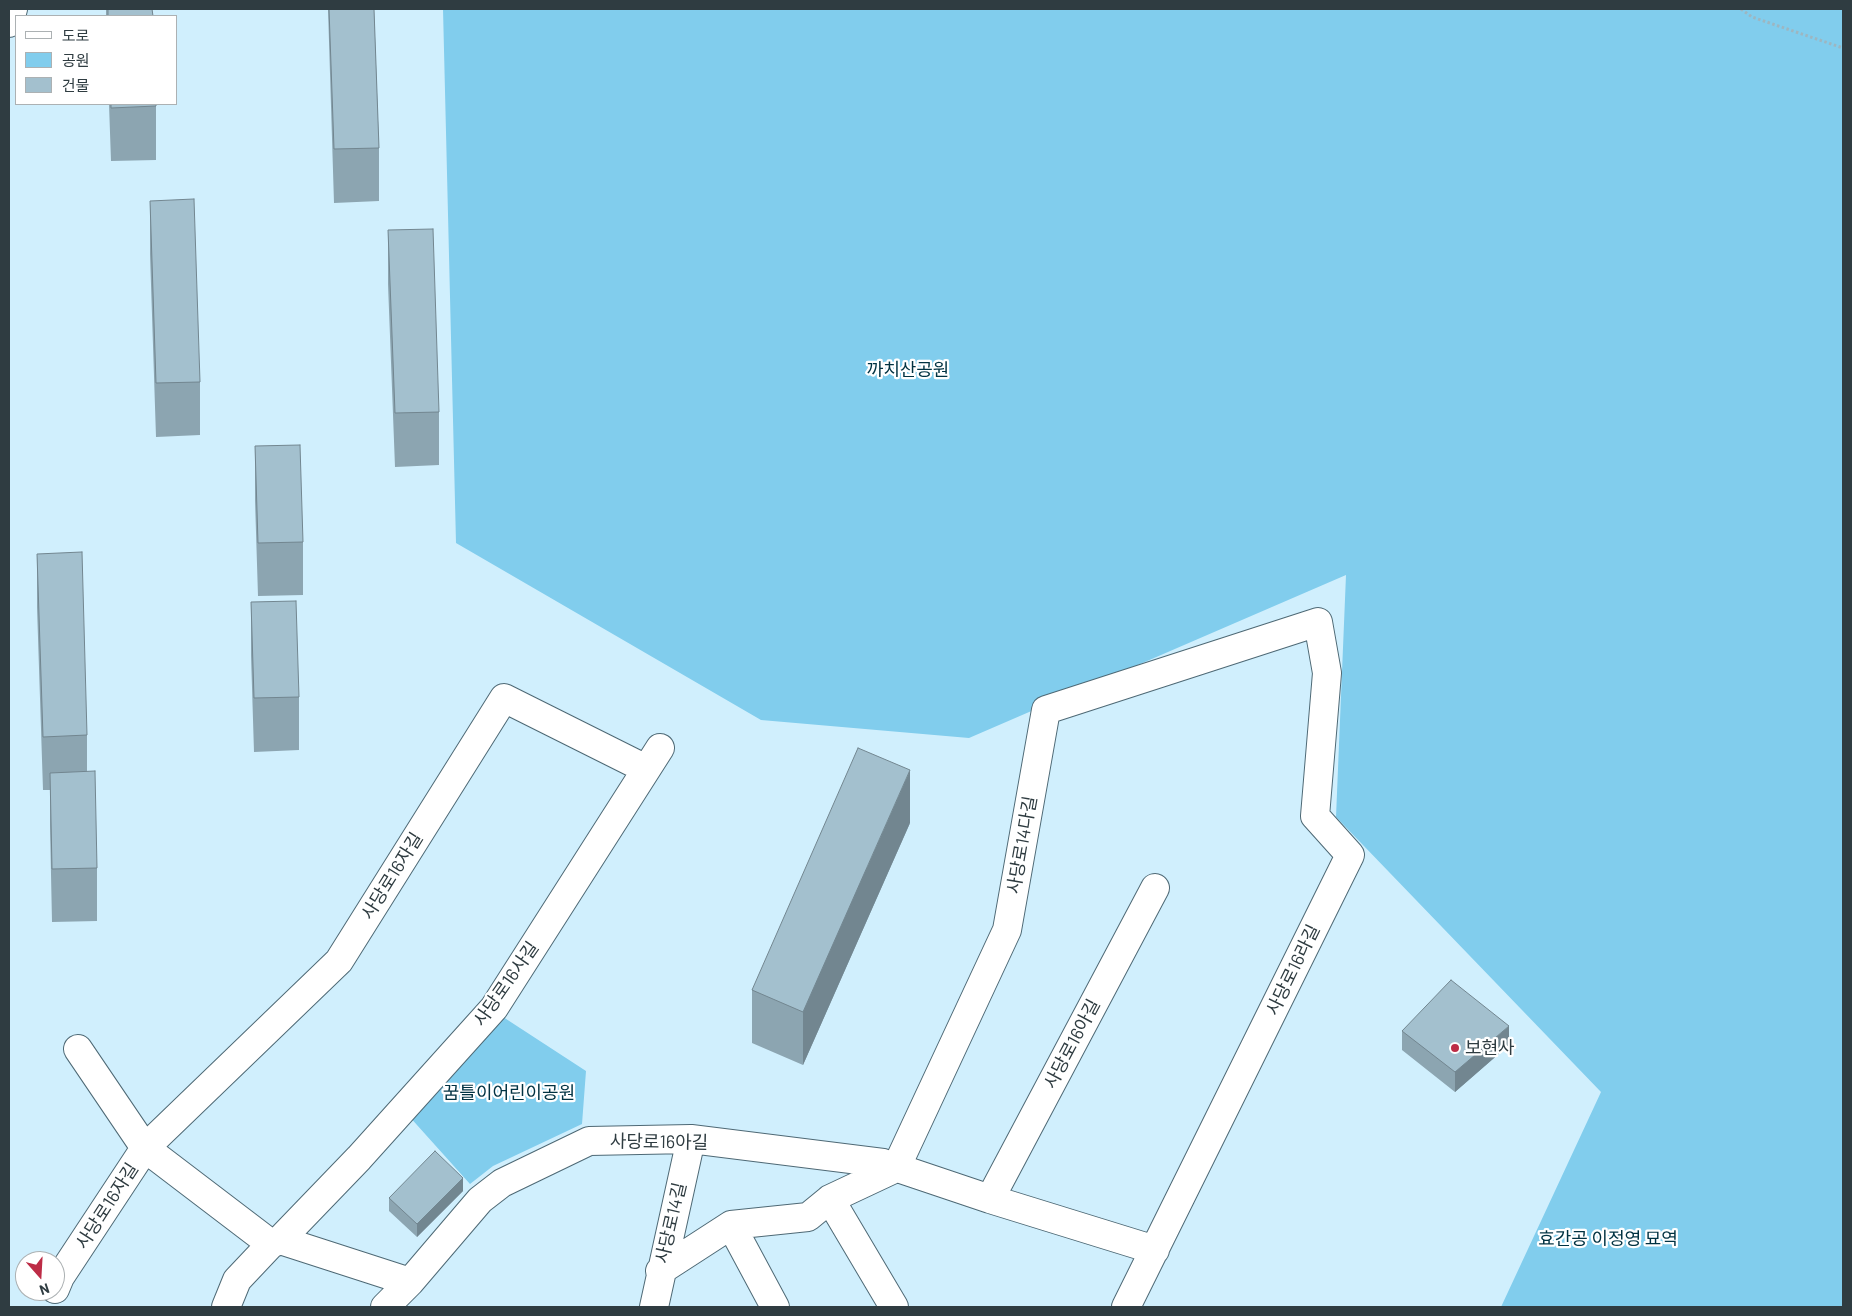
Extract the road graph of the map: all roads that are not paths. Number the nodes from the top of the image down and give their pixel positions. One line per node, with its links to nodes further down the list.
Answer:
1 (13, 9): 2 (street)
2 (9, 23)
3 (1318, 622): 9 (street, 사당로14다길); 14 (street, 사당로16라길)
4 (653, 758): 8 (street, 사당로16자길); 13 (street, 사당로16사길)
5 (1155, 888): 11 (street, 사당로16아길)
6 (78, 1050): 8 (street, 사당로16자길)
7 (691, 1140): 9 (street, 사당로16아길); 16 (street, 사당로14길); 17 (street, 사당로16아길)
8 (145, 1148): 13 (street); 15 (street, 사당로16자길)
9 (896, 1168): 10 (street); 11 (street, 사당로16아길)
10 (830, 1199): 12 (street); 22 (street)
11 (990, 1199): 14 (street, 사당로16아길)
12 (731, 1225): 16 (street); 21 (street)
13 (275, 1242): 17 (street); 18 (street, 사당로16사길)
14 (1155, 1250): 23 (street, 사당로16라길)
15 (65, 1269)
16 (660, 1271): 20 (street, 사당로14길)
17 (410, 1282): 19 (street, 사당로16아길)
18 (226, 1307)
19 (385, 1307)
20 (654, 1307)
21 (775, 1307)
22 (894, 1307)
23 (1126, 1307)

